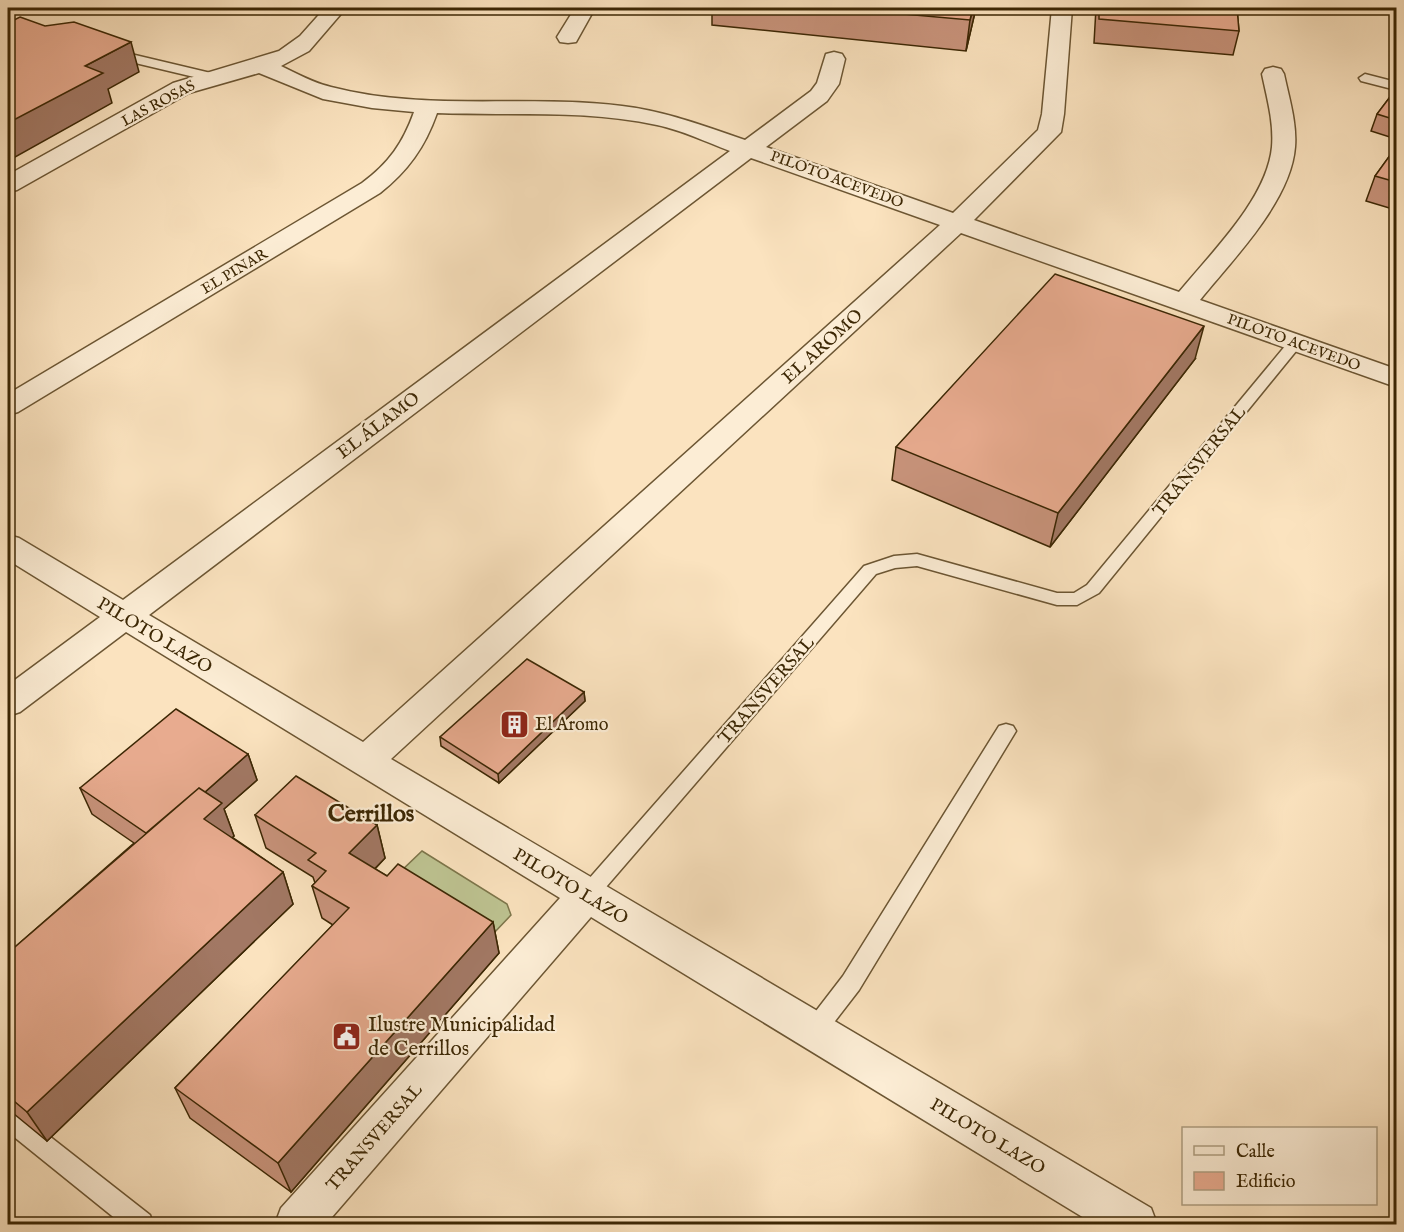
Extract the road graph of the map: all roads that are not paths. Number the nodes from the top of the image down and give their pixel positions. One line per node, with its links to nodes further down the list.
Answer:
1 (336, 8): 7 (street, LAS ROSAS)
2 (585, 8): 4 (street)
3 (1062, 8): 15 (street, EL AROMO)
4 (568, 37)
5 (105, 52): 9 (lane)
6 (834, 59): 13 (street, EL ÁLAMO)
7 (259, 65): 9 (street, LAS ROSAS); 12 (street, PILOTO ACEVEDO)
8 (1273, 74): 16 (street)
9 (211, 77): 14 (street, LAS ROSAS)
10 (1365, 78): 11 (lane)
11 (1396, 86)
12 (428, 105): 13 (street, PILOTO ACEVEDO); 19 (street, EL PINAR)
13 (750, 148): 15 (street, PILOTO ACEVEDO); 21 (street, EL ÁLAMO)
14 (8, 185)
15 (958, 222): 16 (street, PILOTO ACEVEDO); 24 (street, EL AROMO)
16 (1184, 303): 17 (street, PILOTO ACEVEDO)
17 (1296, 342): 18 (street, PILOTO ACEVEDO); 25 (lane, TRANSVERSAL)
18 (1396, 378)
19 (8, 406)
20 (8, 546): 21 (street, PILOTO LAZO)
21 (122, 615): 22 (street, EL ÁLAMO); 24 (street, PILOTO LAZO)
22 (8, 703)
23 (1006, 732): 26 (lane)
24 (365, 761): 25 (street, PILOTO LAZO)
25 (587, 895): 26 (street, PILOTO LAZO); 29 (street, TRANSVERSAL)
26 (814, 1031): 30 (street, PILOTO LAZO)
27 (8, 1118): 28 (lane)
28 (141, 1224)
29 (297, 1224)
30 (1135, 1224)

